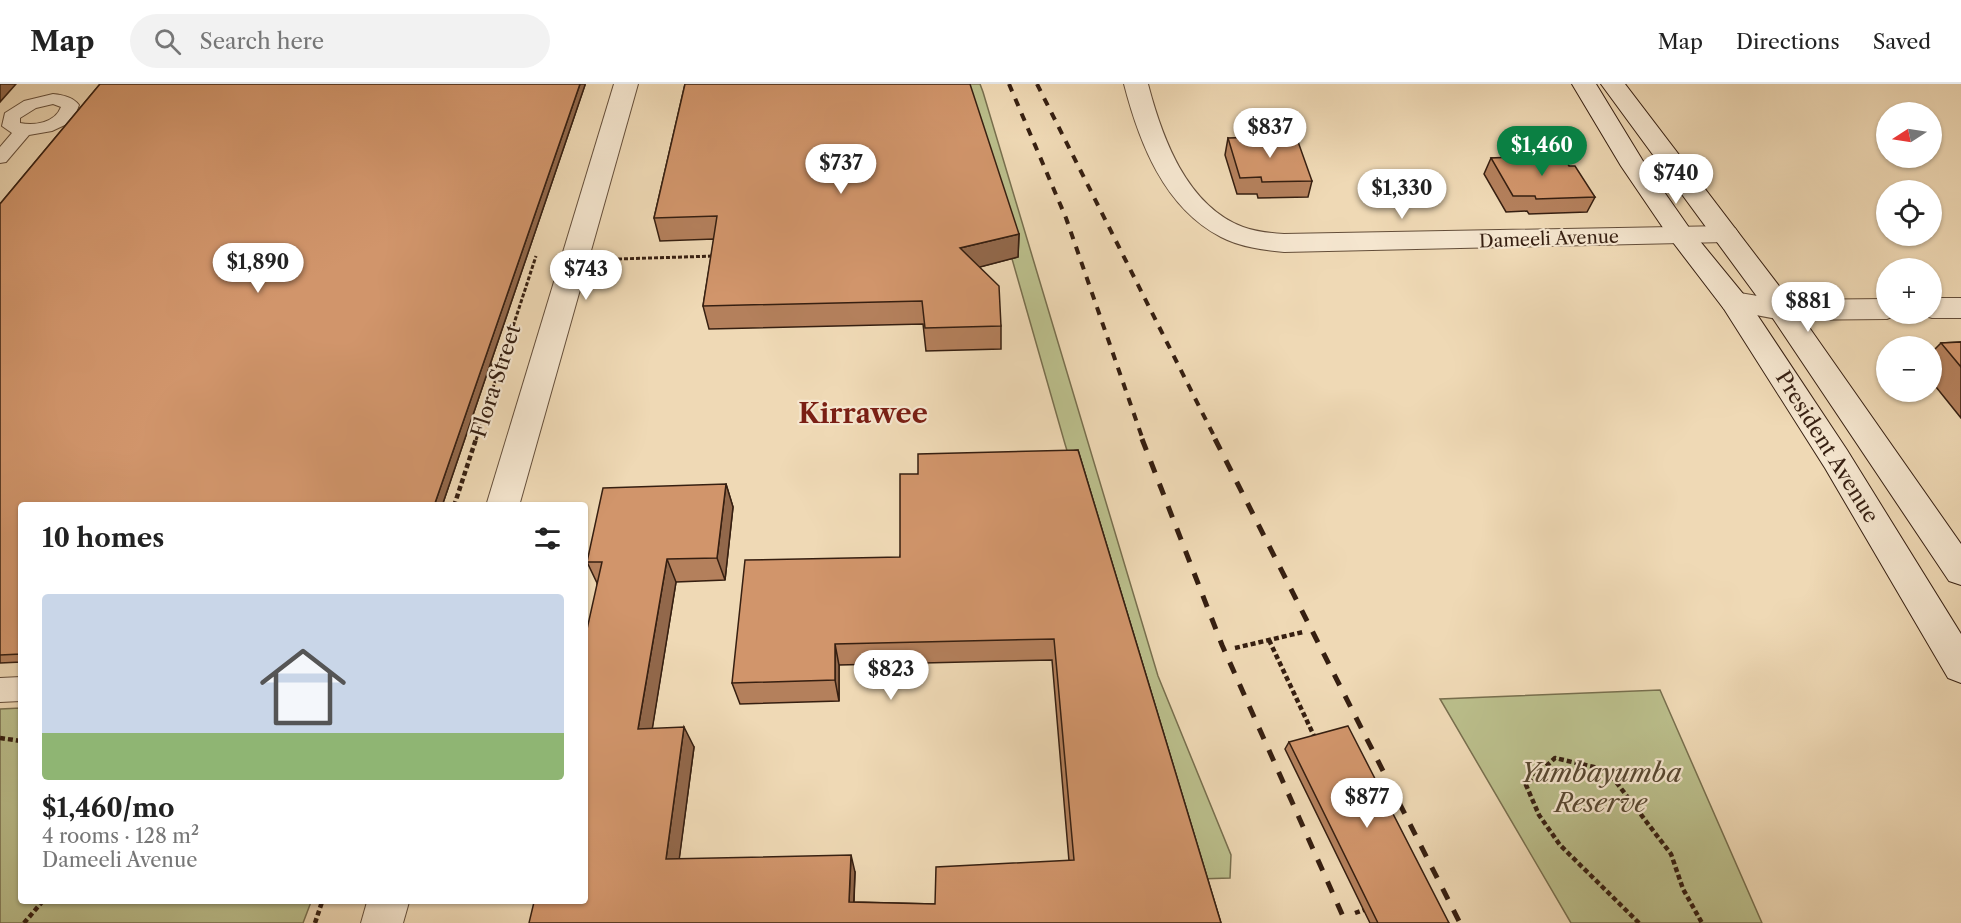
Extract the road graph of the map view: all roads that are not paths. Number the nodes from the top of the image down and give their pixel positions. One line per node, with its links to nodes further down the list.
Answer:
1 (626, 84): 14 (street, Flora Street)
2 (1136, 84): 8 (street, Dameeli Avenue)
3 (1584, 84): 8 (street, President Avenue)
4 (1613, 84): 7 (street, President Avenue)
5 (24, 130): 6 (lane)
6 (0, 158)
7 (1726, 234): 8 (street, Dameeli Avenue); 13 (street, President Avenue)
8 (1681, 235): 9 (street, President Avenue)
9 (1734, 302): 13 (street); 16 (street, President Avenue)
10 (1942, 308): 11 (street)
11 (1961, 308)
12 (1876, 309): 13 (street)
13 (1782, 310): 15 (street, President Avenue)
14 (503, 502)
15 (1961, 571)
16 (1961, 667)
17 (18, 689): 18 (lane)
18 (0, 690)
19 (387, 904): 20 (street)
20 (382, 923)

